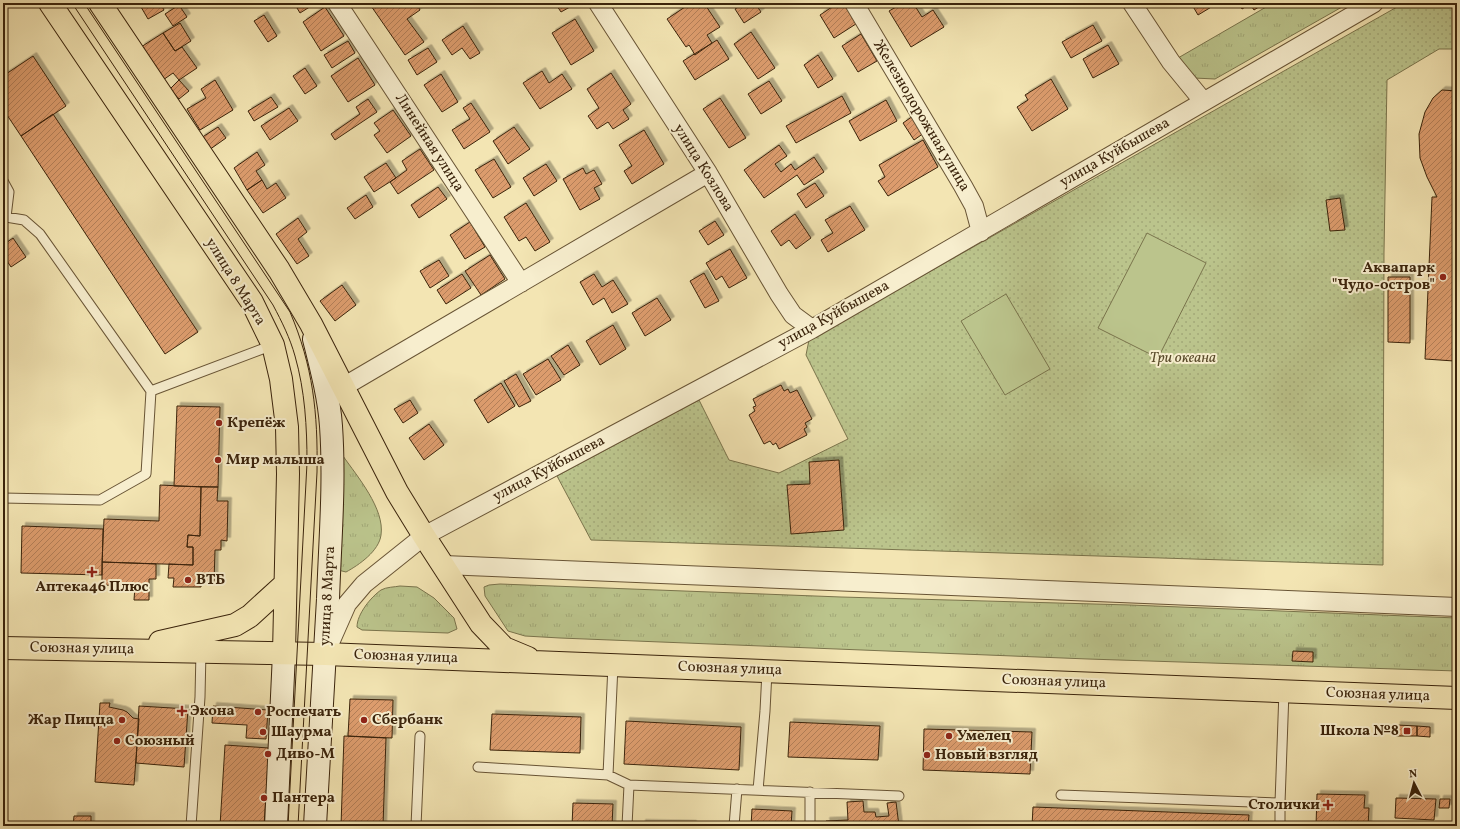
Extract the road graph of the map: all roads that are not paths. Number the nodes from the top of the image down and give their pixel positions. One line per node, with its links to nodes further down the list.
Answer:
1 (50, 3): 16 (main road, улица 8 Марта)
2 (100, 3): 14 (main road, улица 8 Марта)
3 (337, 3): 13 (street, Линейная улица)
4 (598, 3): 9 (street, улица Козлова)
5 (854, 3): 12 (street, Железнодорожная улица)
6 (1132, 3): 8 (street)
7 (1374, 3): 8 (street, улица Куйбышева)
8 (1203, 101): 12 (street, улица Куйбышева)
9 (708, 173): 13 (street); 15 (street, улица Козлова)
10 (3, 181): 11 (lane)
11 (5, 218): 18 (lane)
12 (981, 232): 15 (street, улица Куйбышева)
13 (521, 283): 17 (street)
14 (310, 324): 17 (main road); 28 (main road, улица 8 Марта)
15 (812, 329): 20 (street, улица Куйбышева)
16 (273, 345): 18 (lane); 22 (main road, улица 8 Марта)
17 (343, 387): 20 (main road)
18 (152, 391): 19 (lane)
19 (3, 498)
20 (424, 536): 21 (main road); 28 (street, улица Куйбышева)
21 (444, 566): 23 (street); 29 (main road)
22 (285, 584): 25 (main road); 27 (main road, улица 8 Марта)
23 (1457, 607)
24 (3, 648): 25 (main road, Союзная улица)
25 (83, 649): 26 (main road, Союзная улица)
26 (201, 651): 27 (main road, Союзная улица); 44 (lane)
27 (284, 653): 28 (main road, Союзная улица); 45 (main road)
28 (325, 654): 29 (main road, Союзная улица); 46 (main road, улица 8 Марта)
29 (536, 662): 30 (main road, Союзная улица)
30 (613, 665): 31 (main road, Союзная улица); 36 (lane)
31 (767, 671): 32 (main road, Союзная улица); 39 (lane)
32 (1284, 691): 33 (main road, Союзная улица); 43 (lane)
33 (1457, 698)
34 (420, 736): 47 (lane)
35 (478, 767): 36 (lane)
36 (608, 775): 37 (lane)
37 (629, 785): 38 (lane); 48 (lane)
38 (737, 790): 39 (lane); 49 (lane)
39 (758, 790): 40 (lane)
40 (810, 792): 42 (lane); 50 (lane)
41 (1062, 795): 43 (lane)
42 (899, 796)
43 (1280, 803): 51 (lane)
44 (191, 826)
45 (276, 826)
46 (315, 826)
47 (416, 826)
48 (627, 826)
49 (734, 826)
50 (810, 826)
51 (1280, 826)

